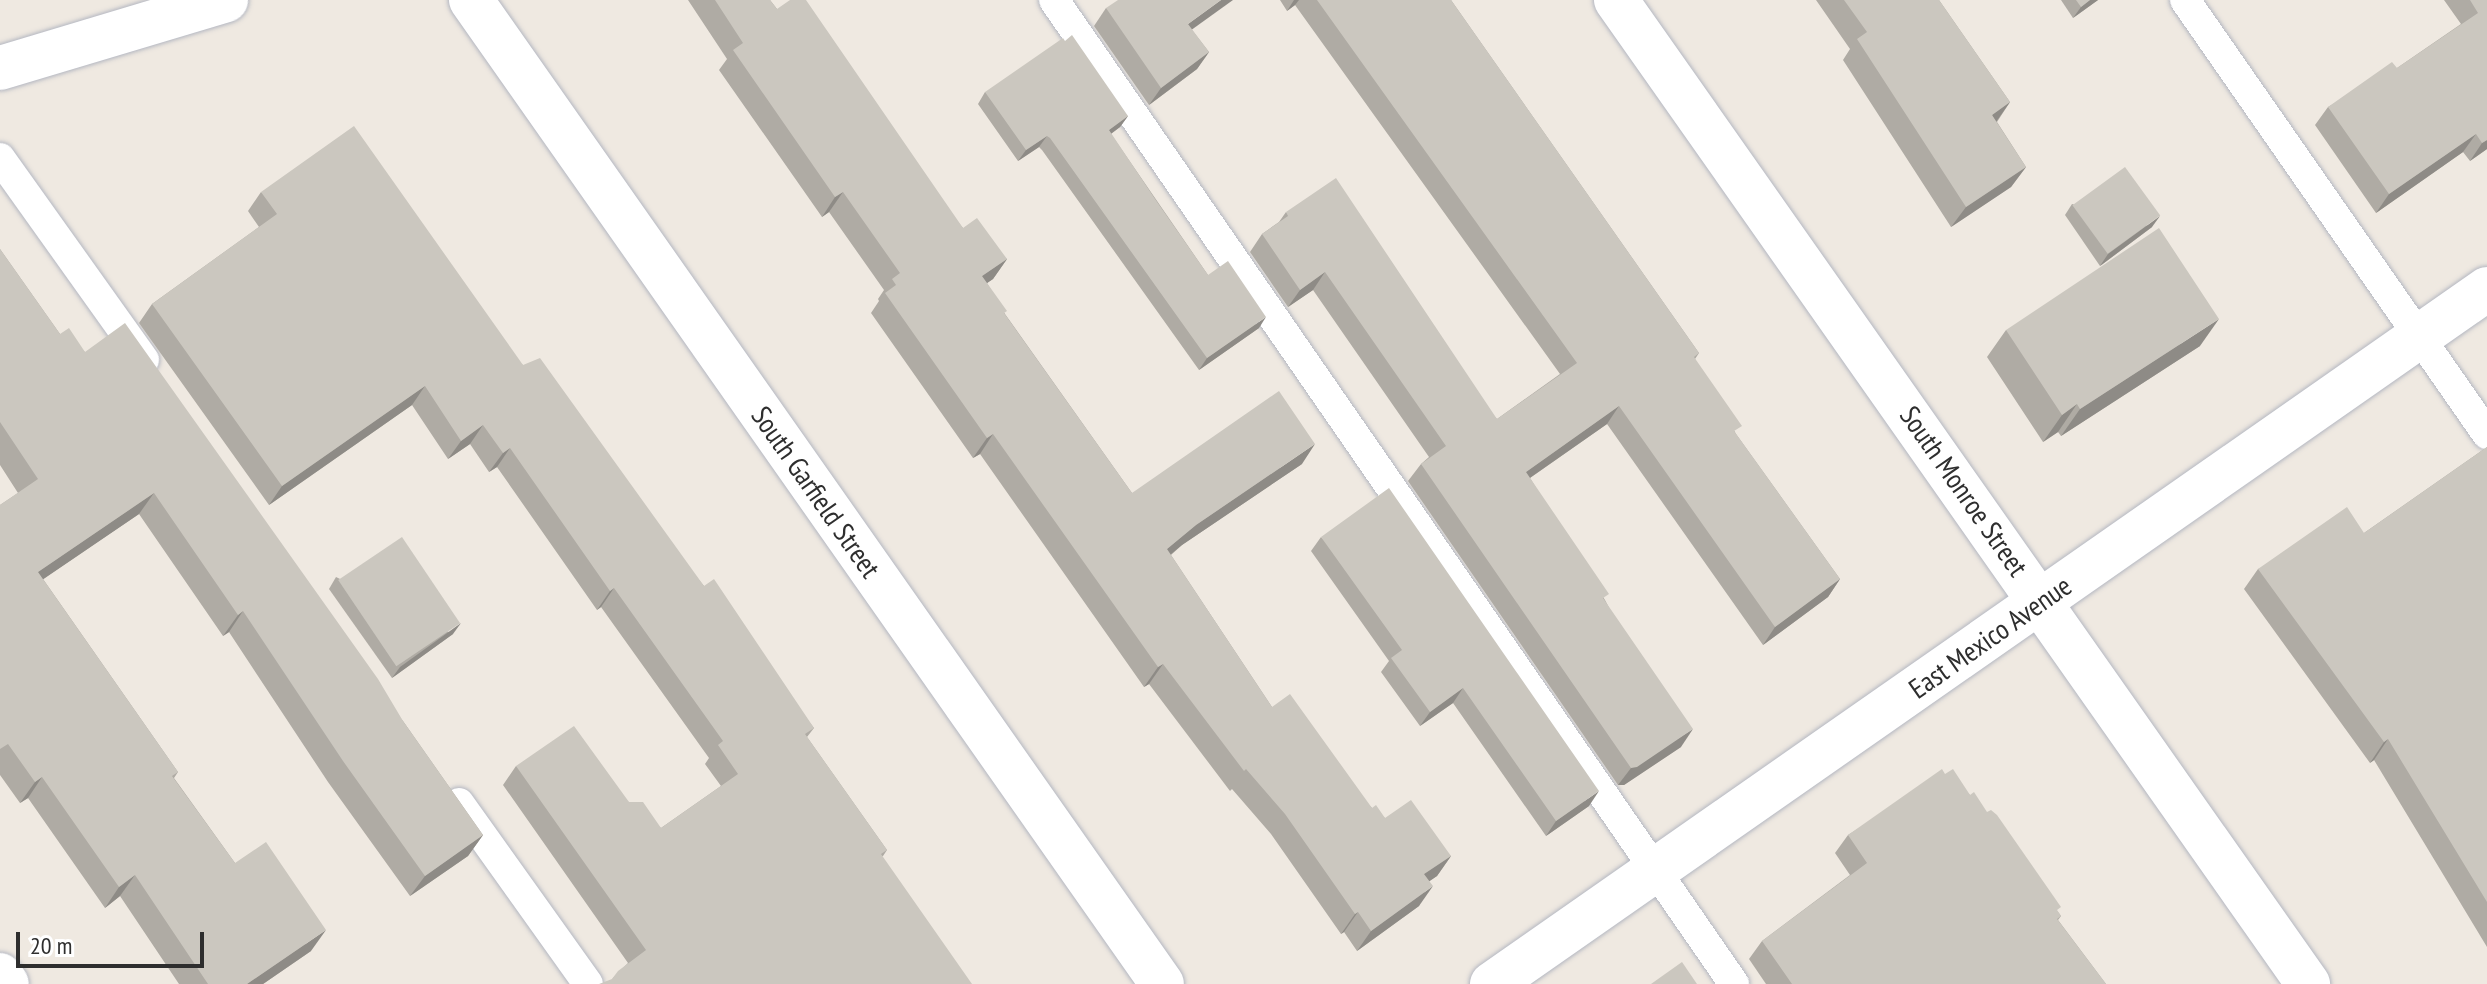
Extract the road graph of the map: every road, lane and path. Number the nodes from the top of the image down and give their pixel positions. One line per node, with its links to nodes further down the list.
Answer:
1 (226, 0): 6 (street)
2 (471, 0): 18 (street, South Garfield Street)
3 (1054, 0): 14 (lane)
4 (1616, 0): 12 (street, South Monroe Street)
5 (2185, 0): 9 (lane)
6 (0, 68)
7 (0, 158): 10 (lane)
8 (2487, 289): 9 (street, East Mexico Avenue)
9 (2419, 336): 11 (lane); 12 (street, East Mexico Avenue)
10 (156, 377)
11 (2487, 434)
12 (2041, 601): 14 (street, East Mexico Avenue); 21 (street, South Monroe Street)
13 (441, 777): 17 (lane)
14 (1655, 871): 19 (street, East Mexico Avenue); 20 (lane)
15 (0, 975): 16 (street)
16 (7, 984)
17 (588, 984)
18 (1162, 984)
19 (1492, 984)
20 (1734, 984)
21 (2308, 984)

